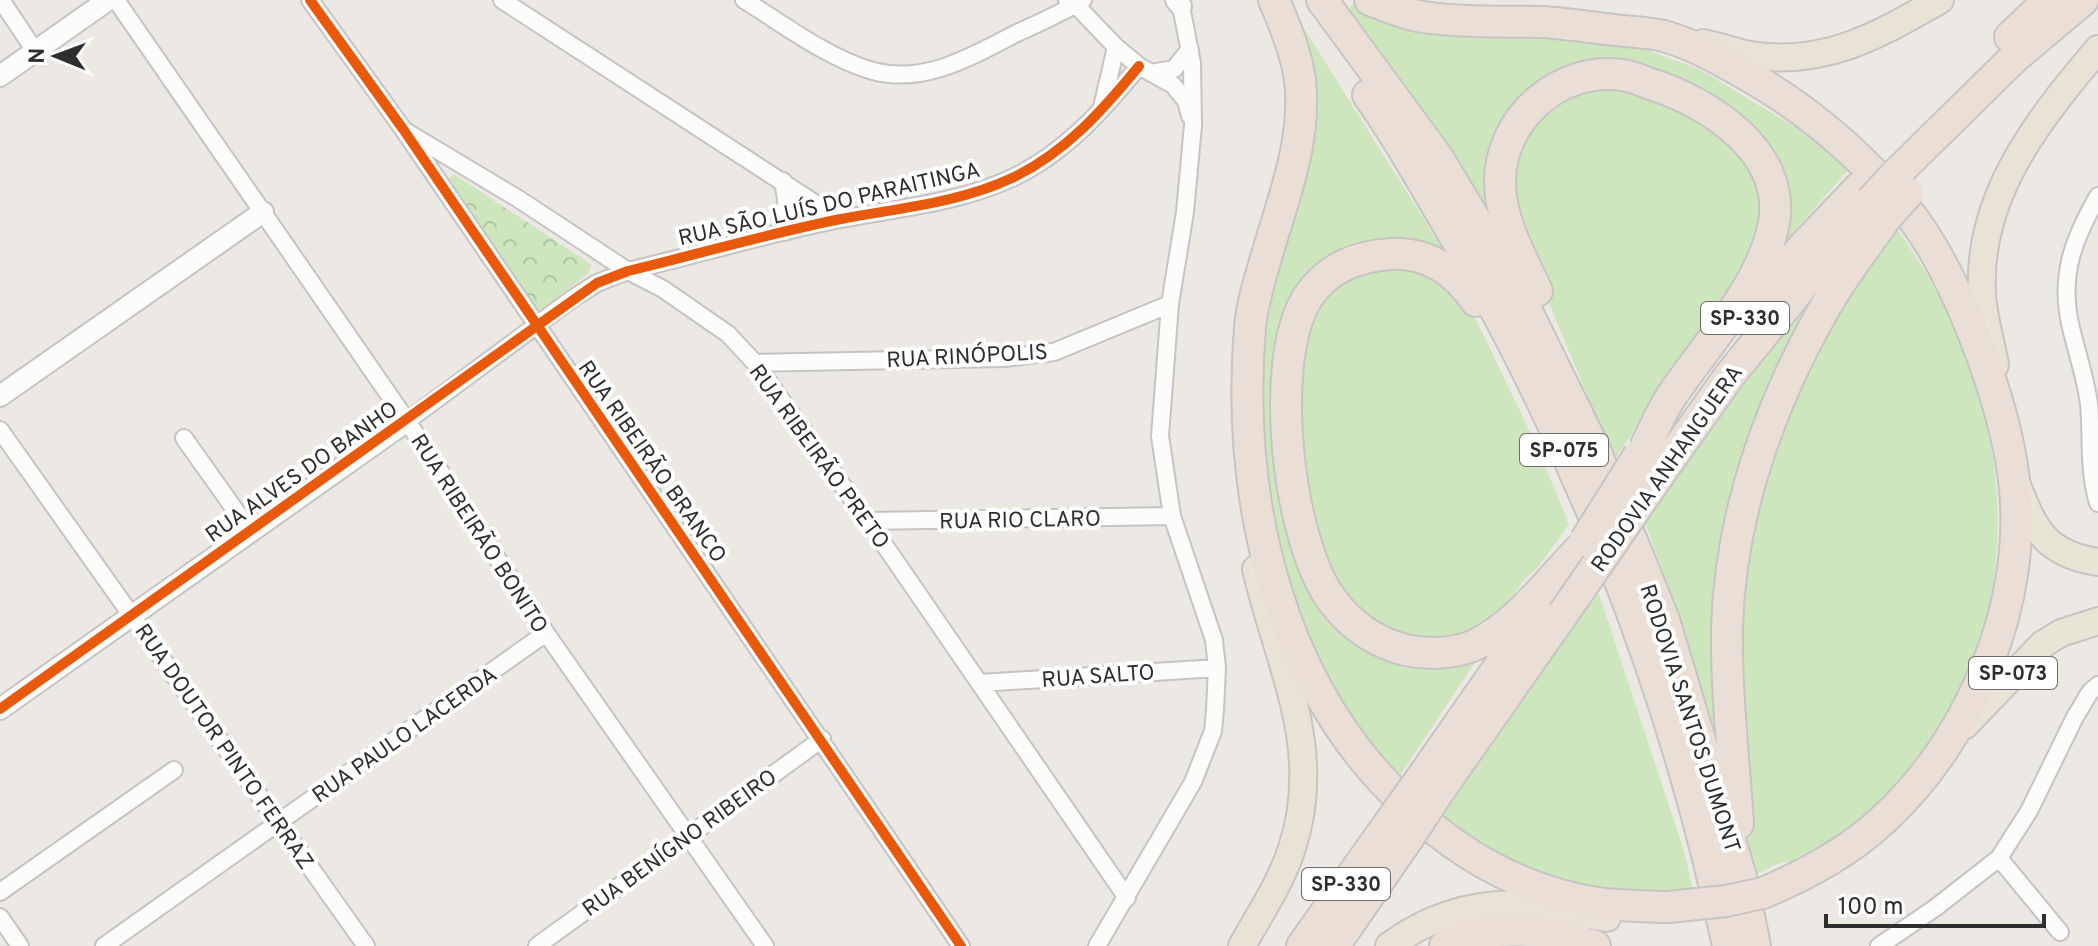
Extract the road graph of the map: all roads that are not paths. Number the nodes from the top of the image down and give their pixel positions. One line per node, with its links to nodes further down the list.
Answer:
1 (1, 0): 21 (street)
2 (108, 0): 21 (street)
3 (116, 0): 31 (street, RUA RIBEIRÃO BONITO)
4 (310, 0): 26 (street, RUA RIBEIRÃO BRANCO)
5 (502, 0): 28 (street)
6 (744, 0): 13 (street)
7 (1094, 0): 16 (street)
8 (1274, 0): 36 (highway)
9 (1298, 0): 46 (highway, RODOVIA SANTOS DUMONT / SP-075)
10 (1322, 0): 47 (highway, RODOVIA SANTOS DUMONT / SP-075)
11 (1370, 0): 17 (highway)
12 (1940, 0): 17 (highway)
13 (1075, 1): 16 (street)
14 (1180, 2): 19 (street)
15 (2066, 5): 27 (highway, RODOVIA ANHANGUERA / SP-330); 27 (highway)
16 (1091, 21): 18 (street)
17 (1663, 36): 42 (highway)
18 (1116, 47): 22 (street); 24 (street)
19 (1190, 49): 22 (street); 25 (street)
20 (2098, 49): 42 (highway)
21 (35, 51): 23 (street)
22 (1145, 70): 24 (street, RUA SÃO LUÍS DO PARAITINGA); 25 (street)
23 (0, 76)
24 (1101, 113): 32 (street, RUA SÃO LUÍS DO PARAITINGA)
25 (1193, 125): 35 (street)
26 (403, 129): 34 (street, RUA RIBEIRÃO PRETO); 37 (street, RUA RIBEIRÃO BRANCO)
27 (1895, 177): 30 (highway, RODOVIA ANHANGUERA / SP-330); 30 (highway, bridge)
28 (783, 181): 32 (street); 33 (street)
29 (2098, 196): 40 (street)
30 (1872, 202): 48 (highway, RODOVIA ANHANGUERA / SP-330); 71 (highway)
31 (263, 212): 41 (street); 43 (street, RUA RIBEIRÃO BONITO)
32 (839, 219): 33 (street, RUA SÃO LUÍS DO PARAITINGA)
33 (785, 232): 34 (street, RUA SÃO LUÍS DO PARAITINGA)
34 (628, 271): 37 (street, RUA ALVES DO BANHO); 39 (street, RUA RIBEIRÃO PRETO)
35 (1170, 304): 39 (street, RUA RINÓPOLIS); 51 (street)
36 (1250, 324): 74 (highway); 85 (highway)
37 (536, 326): 43 (street, RUA ALVES DO BANHO); 63 (street, RUA RIBEIRÃO BRANCO)
38 (2098, 362): 40 (street)
39 (755, 363): 52 (street, RUA RIBEIRÃO PRETO)
40 (2082, 370): 50 (street)
41 (0, 396)
42 (2002, 420): 49 (highway)
43 (407, 421): 53 (street, RUA ALVES DO BANHO); 58 (street, RUA RIBEIRÃO BONITO)
44 (0, 430): 56 (street, RUA DOUTOR PINTO FERRAZ)
45 (184, 438): 53 (street)
46 (1558, 438): 54 (highway); 91 (highway, RODOVIA SANTOS DUMONT / SP-075)
47 (1595, 450): 48 (highway); 71 (highway, RODOVIA SANTOS DUMONT / SP-075)
48 (1649, 457): 54 (highway, RODOVIA ANHANGUERA / SP-330, bridge); 66 (highway, RODOVIA ANHANGUERA / SP-330, bridge)
49 (2014, 479): 55 (main road); 64 (highway)
50 (2098, 503)
51 (1172, 516): 52 (street, RUA RIO CLARO); 59 (street)
52 (868, 521): 60 (street, RUA RIBEIRÃO PRETO)
53 (250, 531): 56 (street, RUA ALVES DO BANHO)
54 (1582, 546): 66 (highway, RODOVIA ANHANGUERA / SP-330)
55 (2098, 562)
56 (132, 616): 62 (street, RUA ALVES DO BANHO); 67 (street, RUA DOUTOR PINTO FERRAZ)
57 (2098, 621): 64 (main road, SP-073)
58 (546, 633): 67 (street, RUA PAULO LACERDA); 69 (street, RUA RIBEIRÃO BONITO)
59 (1217, 668): 60 (street, RUA SALTO); 73 (street)
60 (980, 683): 73 (street, RUA RIBEIRÃO PRETO)
61 (2098, 685): 70 (street)
62 (0, 709)
63 (822, 739): 69 (street, RUA BENÍGNO RIBEIRO); 83 (street, RUA RIBEIRÃO BRANCO)
64 (1944, 748): 74 (highway, bridge)
65 (174, 770): 72 (street)
66 (1428, 787): 68 (highway, RODOVIA ANHANGUERA / SP-330, bridge)
67 (280, 822): 79 (street, RUA PAULO LACERDA); 80 (street, RUA DOUTOR PINTO FERRAZ)
68 (1399, 829): 86 (highway, RODOVIA ANHANGUERA / SP-330); 87 (highway, RODOVIA ANHANGUERA / SP-330)
69 (689, 834): 77 (street, RUA BENÍGNO RIBEIRO); 82 (street, RUA RIBEIRÃO BONITO)
70 (1999, 858): 76 (street); 93 (street)
71 (1741, 877): 92 (highway, RODOVIA SANTOS DUMONT / SP-075)
72 (0, 892)
73 (1127, 898): 84 (street)
74 (1673, 912): 88 (highway)
75 (0, 917): 78 (street)
76 (2060, 932)
77 (559, 940): 81 (street, RUA BENÍGNO RIBEIRO)
78 (20, 946)
79 (104, 946)
80 (366, 946)
81 (537, 946)
82 (765, 946)
83 (961, 946)
84 (1097, 946)
85 (1242, 946)
86 (1302, 946)
87 (1334, 946)
88 (1389, 946)
89 (1445, 946): 90 (highway)
90 (1595, 946)
91 (1728, 946)
92 (1755, 946)
93 (1879, 946)

